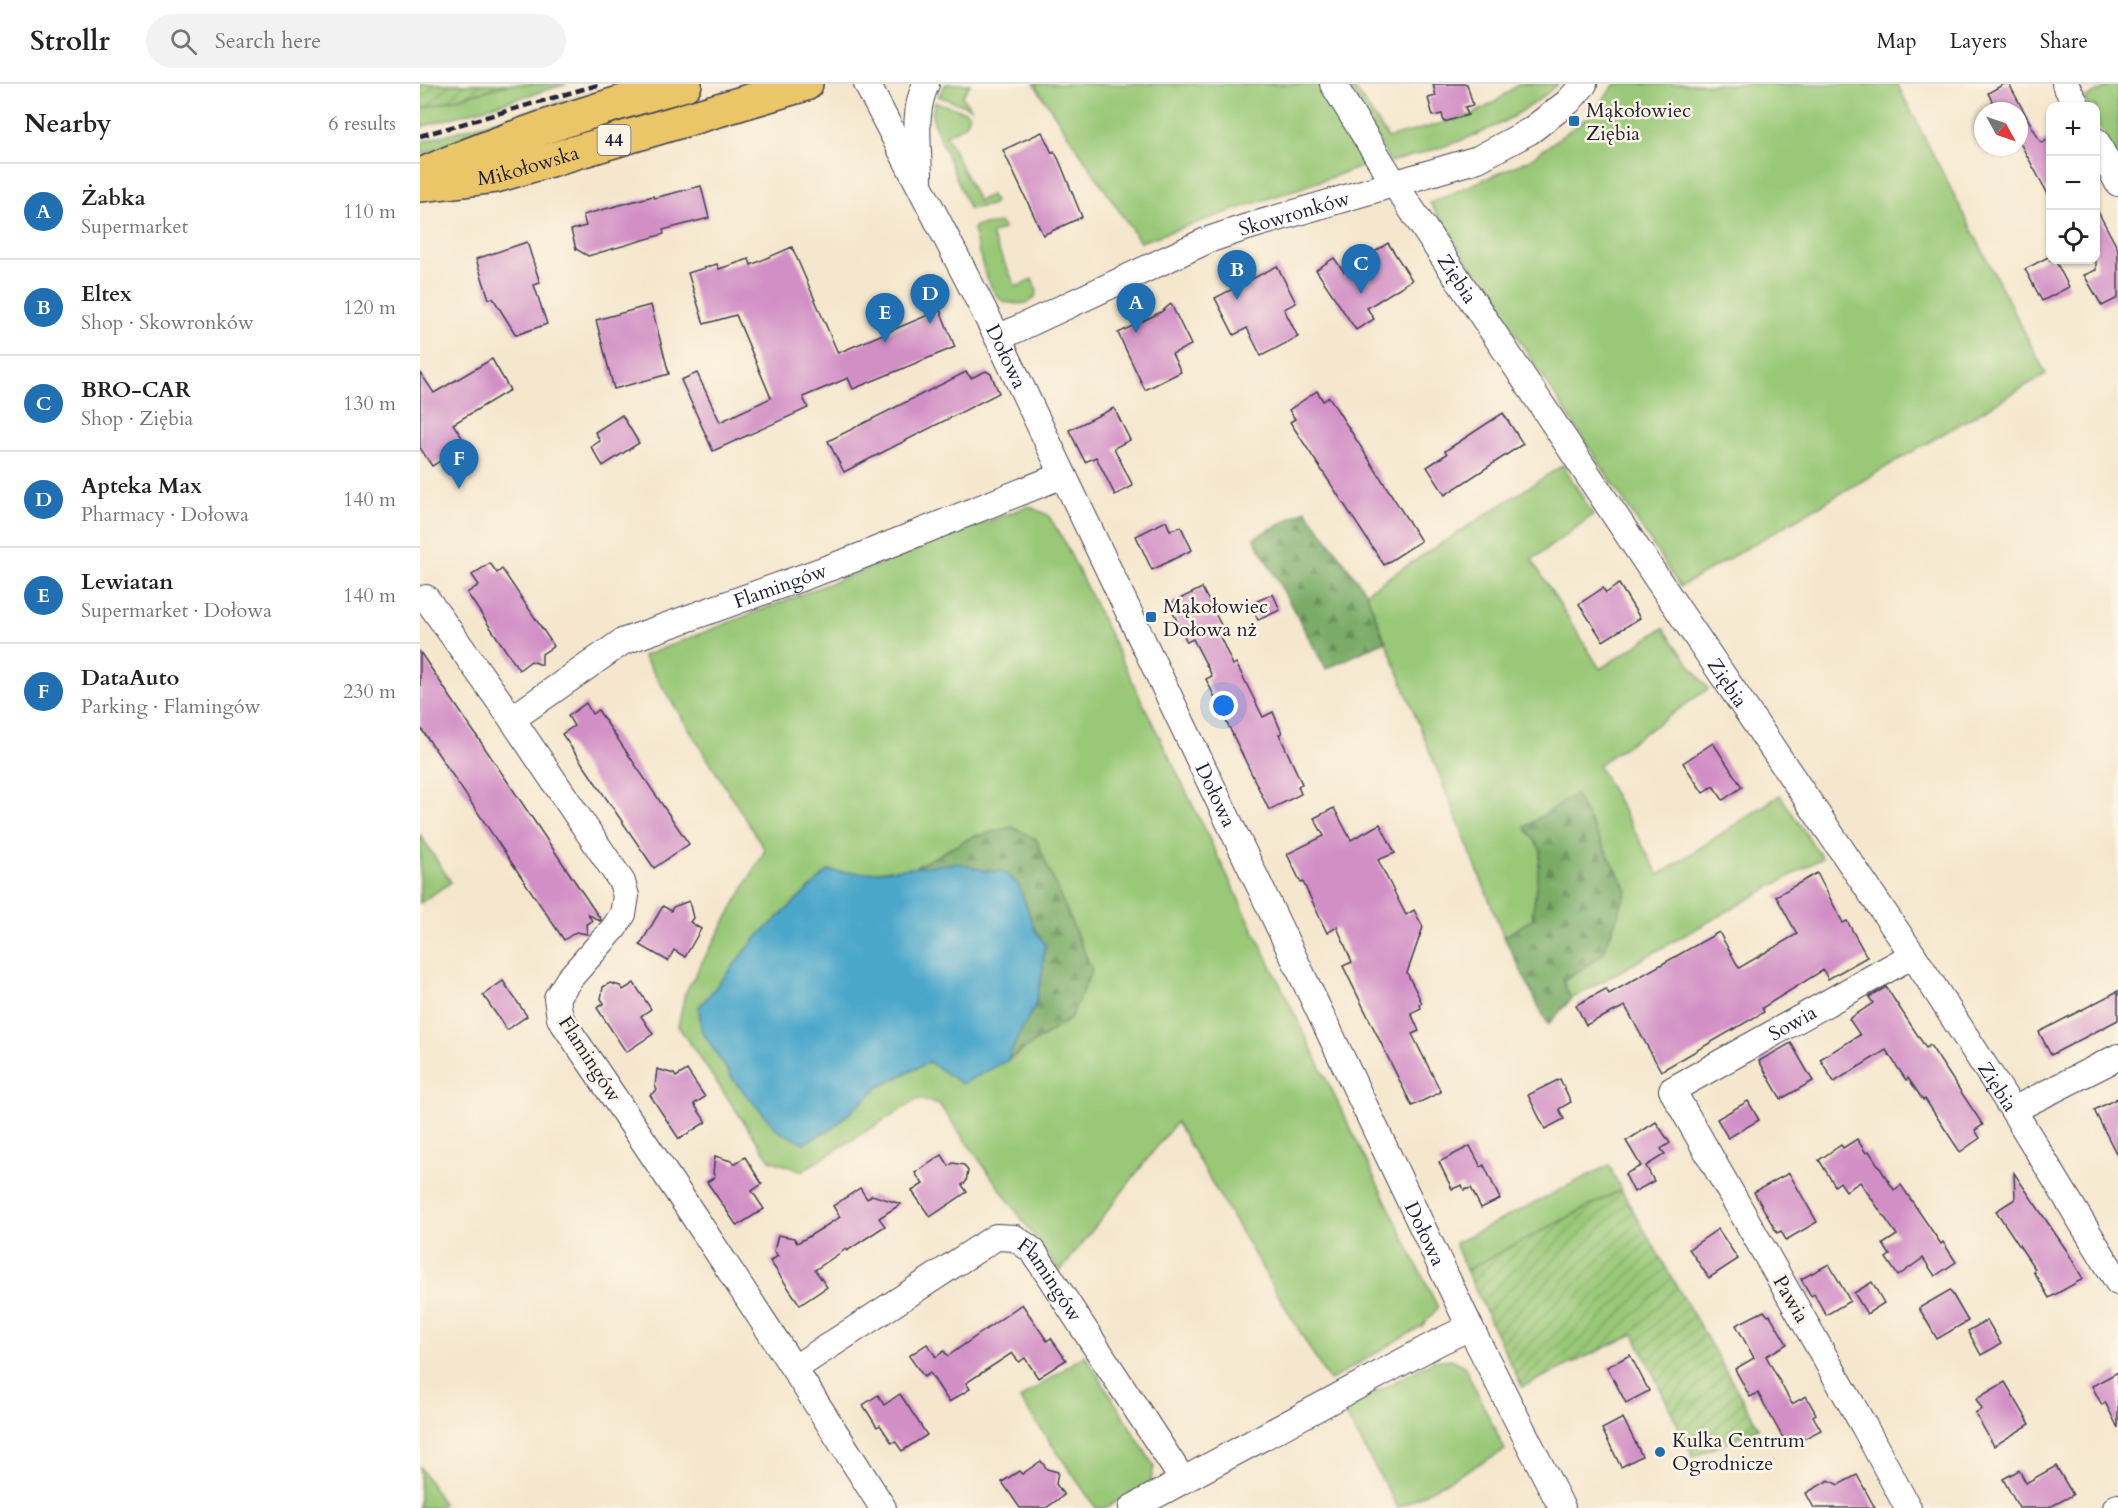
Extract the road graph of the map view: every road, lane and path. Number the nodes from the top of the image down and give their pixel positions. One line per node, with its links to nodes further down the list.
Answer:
1 (685, 84): 10 (main road, Mikołowska / 44)
2 (806, 84): 13 (main road, Mikołowska / 44)
3 (867, 84): 14 (street, Dołowa)
4 (926, 84): 14 (street)
5 (1333, 84): 11 (street, Ziębia)
6 (1584, 84): 11 (street, Skowronków)
7 (2065, 84): 8 (street)
8 (2075, 102)
9 (2100, 149): 12 (street)
10 (420, 175)
11 (1394, 183): 15 (street, Skowronków); 19 (street, Ziębia)
12 (2118, 183)
13 (420, 185)
14 (919, 186): 15 (street, Dołowa)
15 (998, 338): 16 (street, Dołowa)
16 (1063, 475): 18 (street, Flamingów); 24 (street, Dołowa)
17 (426, 598): 18 (street, Flamingów)
18 (512, 719): 25 (street, Flamingów)
19 (1913, 955): 21 (street, Sowia); 22 (street, Ziębia)
20 (2118, 1057): 22 (street)
21 (1672, 1090): 30 (street, Pawia)
22 (2013, 1110): 23 (street, Ziębia)
23 (2118, 1282)
24 (1470, 1327): 26 (street); 29 (street, Dołowa)
25 (795, 1368): 26 (street, Flamingów); 27 (street, Flamingów)
26 (1183, 1480): 28 (street)
27 (883, 1508)
28 (1132, 1508)
29 (1562, 1508)
30 (1908, 1508)

